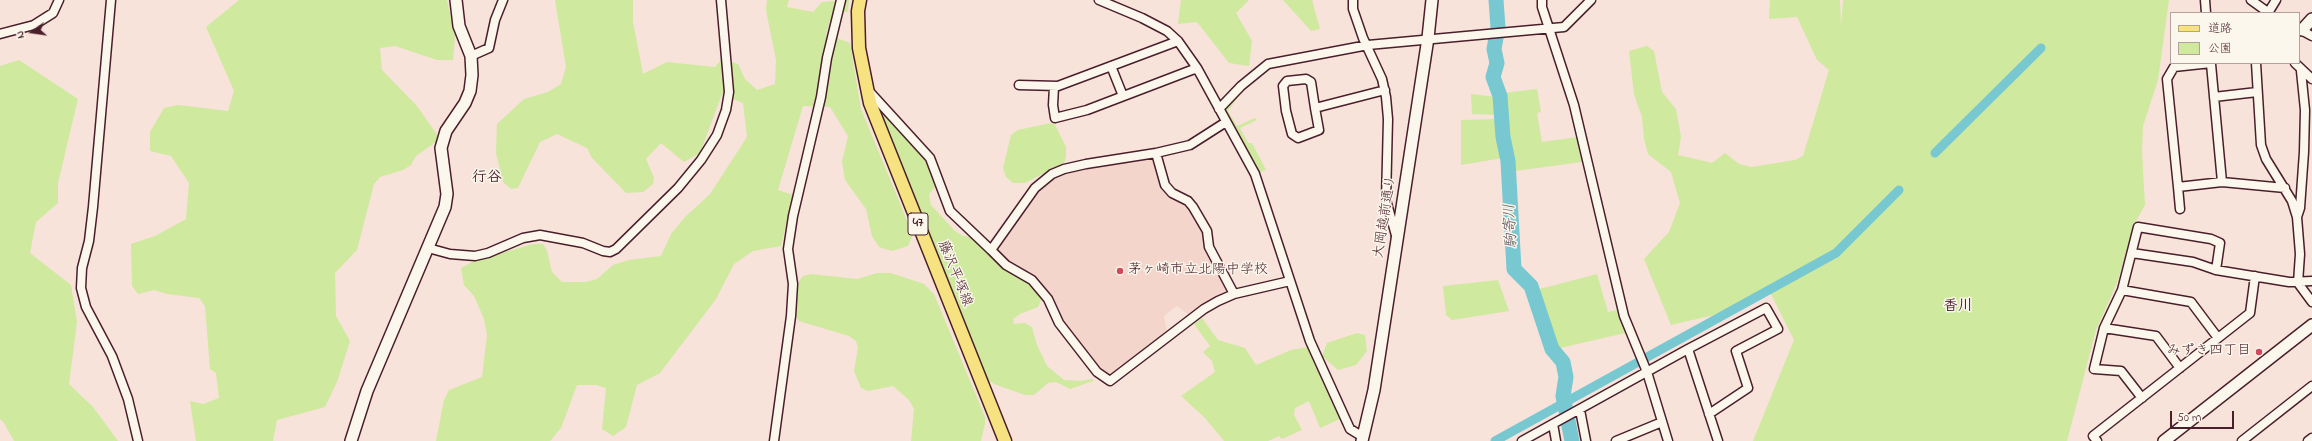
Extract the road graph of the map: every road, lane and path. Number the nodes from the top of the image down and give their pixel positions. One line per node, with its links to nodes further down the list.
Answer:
1 (59, 0): 22 (street)
2 (111, 0): 78 (street)
3 (456, 0): 27 (street)
4 (503, 0): 27 (street)
5 (721, 0): 52 (street)
6 (841, 0): 80 (street)
7 (860, 0): 37 (main road, 藤沢平塚線 / 47)
8 (1099, 0): 25 (street)
9 (1353, 0): 26 (street)
10 (1432, 0): 24 (street, 大岡越前通り)
11 (1542, 0): 20 (street)
12 (1591, 0): 20 (street)
13 (2205, 0): 16 (street)
14 (2251, 0): 17 (street)
15 (2276, 0): 18 (street)
16 (2206, 12)
17 (2267, 12)
18 (2269, 12)
19 (2312, 19): 21 (street)
20 (1550, 29): 24 (street); 68 (street)
21 (2300, 31): 23 (street)
22 (0, 34)
23 (2312, 36)
24 (1428, 38): 26 (street); 51 (street, 大岡越前通り)
25 (1178, 42): 31 (street); 32 (street)
26 (1368, 45): 38 (street); 43 (street)
27 (471, 56): 52 (street)
28 (2211, 64): 41 (street); 47 (street)
29 (2256, 64): 39 (street)
30 (2296, 64): 33 (street)
31 (1112, 66): 36 (street); 40 (street)
32 (1197, 68): 40 (street); 43 (street)
33 (2301, 71): 34 (street); 50 (street)
34 (2312, 79)
35 (1019, 85): 36 (street)
36 (1054, 87): 40 (street)
37 (866, 88): 53 (street); 81 (main road, 藤沢平塚線 / 47)
38 (1385, 90): 42 (street); 51 (street)
39 (2257, 92): 41 (street); 48 (street)
40 (1123, 96)
41 (2214, 96): 46 (street)
42 (1315, 108): 42 (street)
43 (1219, 109): 44 (street)
44 (1226, 122): 45 (street); 57 (street)
45 (1156, 153): 53 (street); 61 (street)
46 (2222, 182): 47 (street); 48 (street)
47 (2178, 187): 49 (street)
48 (2285, 188): 50 (street)
49 (2180, 209)
50 (2297, 217): 59 (street)
51 (1397, 240): 77 (street, 大岡越前通り)
52 (428, 248): 79 (street)
53 (991, 250): 61 (street)
54 (2132, 252): 55 (street); 55 (street); 60 (street)
55 (2216, 270): 56 (street)
56 (2256, 276): 59 (street); 65 (street)
57 (1290, 281): 61 (street); 77 (street)
58 (2312, 281): 59 (street)
59 (2298, 283): 62 (street)
60 (2122, 290): 64 (street); 65 (street)
61 (1234, 294)
62 (2312, 302)
63 (2312, 325): 89 (street)
64 (2104, 328): 67 (street); 70 (street)
65 (2218, 338): 67 (street)
66 (1688, 349): 68 (street); 72 (street); 72 (street)
67 (2180, 368): 70 (street)
68 (1647, 372): 71 (street); 74 (street)
69 (2312, 386): 75 (street)
70 (2142, 398): 88 (street)
71 (1577, 412): 73 (street); 84 (street)
72 (1709, 414): 87 (street)
73 (1556, 422): 82 (street); 83 (street)
74 (1662, 422): 85 (street); 86 (street)
75 (2252, 438): 90 (street)
76 (2312, 438): 91 (street)
77 (1363, 439)
78 (138, 441)
79 (351, 441)
80 (774, 441)
81 (1005, 441)
82 (1522, 441)
83 (1556, 441)
84 (1586, 441)
85 (1616, 441)
86 (1668, 441)
87 (1718, 441)
88 (2097, 441)
89 (2164, 441)
90 (2242, 441)
91 (2308, 441)

